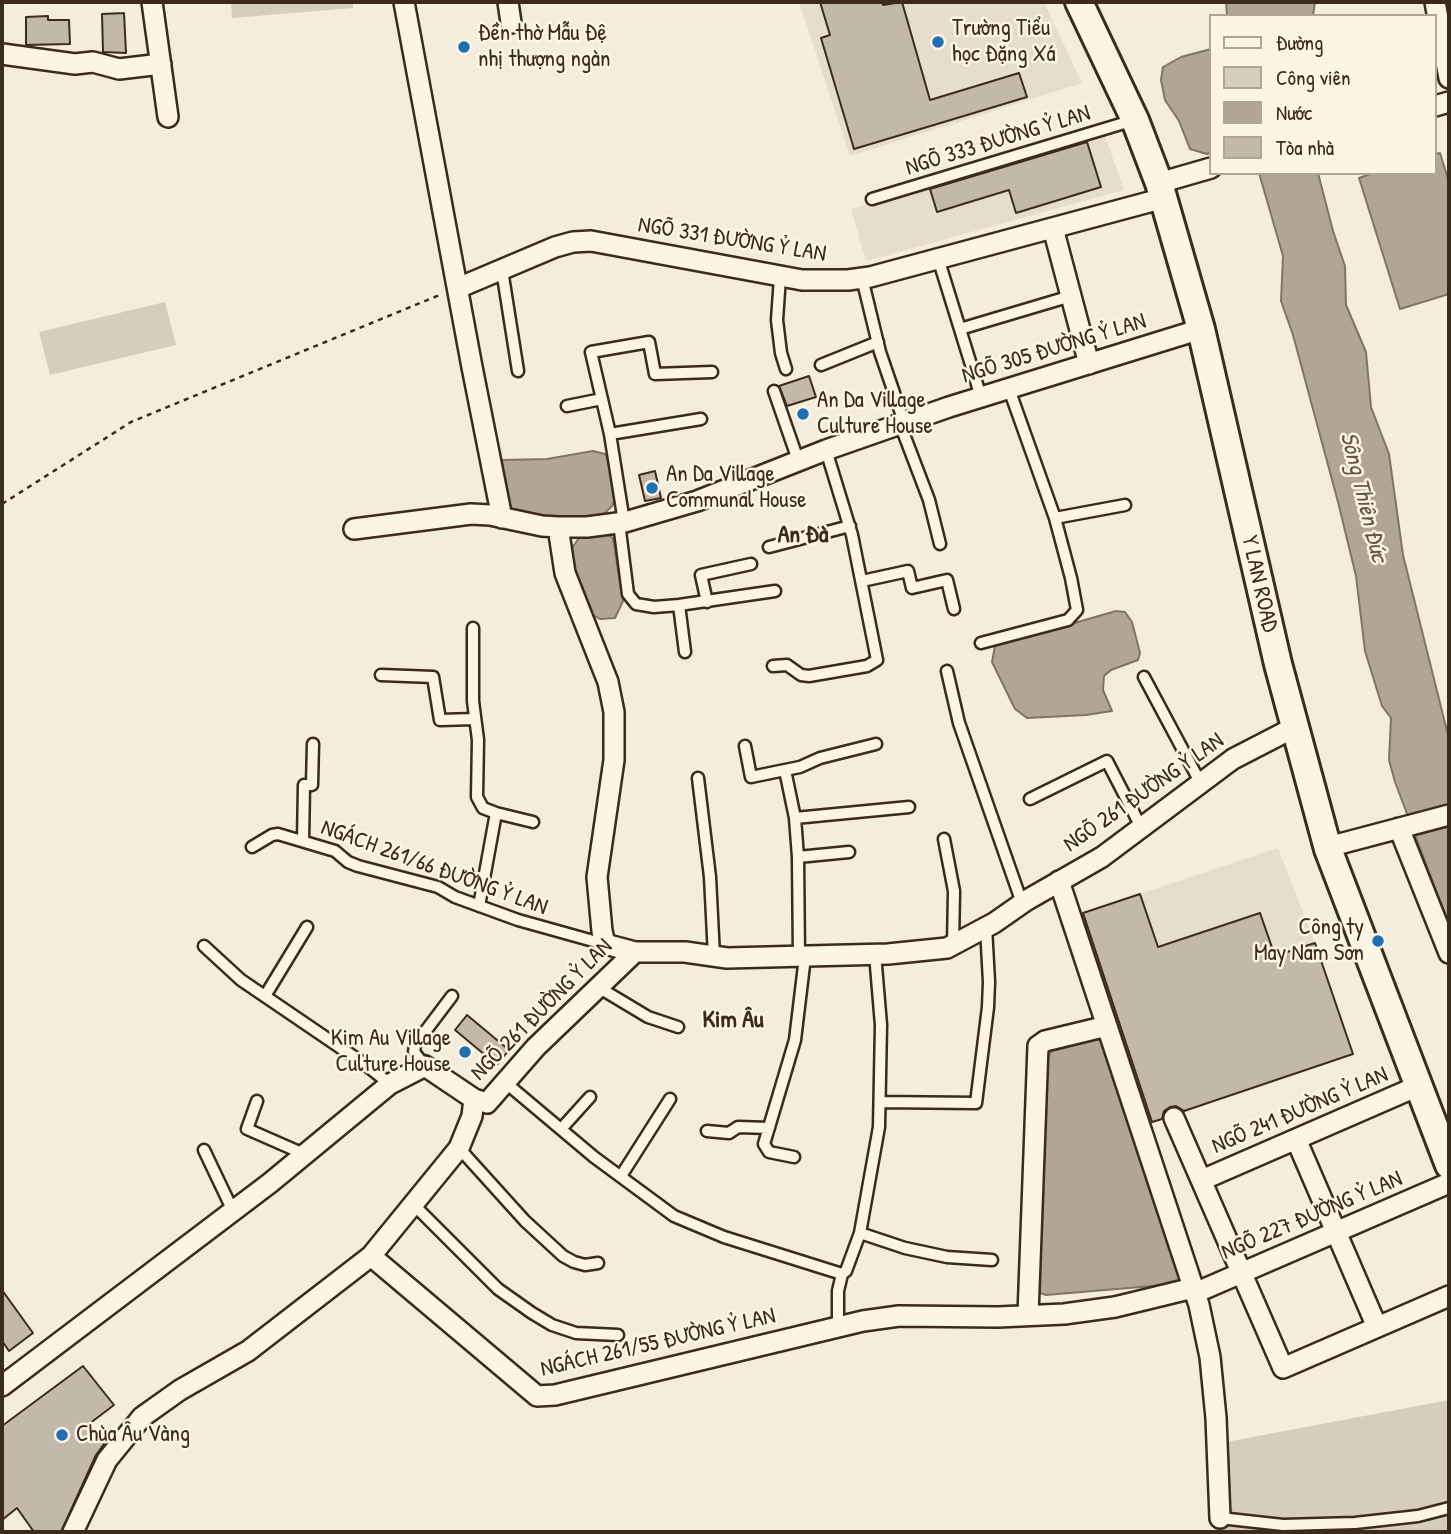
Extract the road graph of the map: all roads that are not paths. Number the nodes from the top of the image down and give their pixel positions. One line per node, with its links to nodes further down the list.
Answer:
1 (152, 2): 8 (street)
2 (404, 2): 20 (street)
3 (508, 2): 6 (street)
4 (1079, 2): 11 (main road, Y LAN ROAD)
5 (1435, 2): 9 (street)
6 (511, 23)
7 (2, 54): 8 (street)
8 (161, 64): 10 (street)
9 (1449, 78)
10 (169, 117)
11 (1135, 120): 13 (main road, Y LAN ROAD); 14 (lane, NGÕ 333 ĐƯỜNG Ỷ LAN)
12 (1210, 168): 13 (street, NGÕ 331 ĐƯỜNG Ỷ LAN)
13 (1162, 190): 15 (street, NGÕ 331 ĐƯỜNG Ỷ LAN); 23 (main road, Y LAN ROAD)
14 (872, 199)
15 (1053, 228): 16 (street, NGÕ 331 ĐƯỜNG Ỷ LAN); 21 (street)
16 (938, 258): 19 (street, NGÕ 331 ĐƯỜNG Ỷ LAN); 22 (lane)
17 (502, 270): 18 (street, NGÕ 331 ĐƯỜNG Ỷ LAN); 20 (street, NGÕ 331 ĐƯỜNG Ỷ LAN); 28 (lane)
18 (780, 276): 19 (street, NGÕ 331 ĐƯỜNG Ỷ LAN); 27 (lane)
19 (862, 278): 24 (lane)
20 (458, 288): 41 (street)
21 (1071, 296): 22 (lane); 25 (street)
22 (960, 329): 32 (lane)
23 (1201, 329): 25 (street, NGÕ 305 ĐƯỜNG Ỷ LAN); 63 (main road, Y LAN ROAD)
24 (878, 342): 26 (lane); 36 (lane)
25 (1089, 364): 30 (street, NGÕ 305 ĐƯỜNG Ỷ LAN)
26 (821, 365)
27 (786, 369)
28 (518, 371)
29 (712, 372): 33 (lane)
30 (1009, 388): 32 (street, NGÕ 305 ĐƯỜNG Ỷ LAN); 42 (lane)
31 (774, 391): 39 (lane)
32 (981, 397): 36 (street, NGÕ 305 ĐƯỜNG Ỷ LAN)
33 (602, 399): 34 (lane); 37 (lane)
34 (566, 406)
35 (701, 419): 37 (lane)
36 (902, 423): 38 (street, NGÕ 305 ĐƯỜNG Ỷ LAN); 47 (lane)
37 (610, 434): 43 (lane)
38 (826, 450): 39 (street, NGÕ 305 ĐƯỜNG Ỷ LAN); 44 (lane)
39 (798, 460): 43 (street, NGÕ 305 ĐƯỜNG Ỷ LAN)
40 (1125, 505): 42 (lane)
41 (502, 518): 45 (street, NGÕ 305 ĐƯỜNG Ỷ LAN); 46 (street, NGÕ 305 ĐƯỜNG Ỷ LAN)
42 (1055, 519): 56 (lane)
43 (622, 522): 45 (street, NGÕ 305 ĐƯỜNG Ỷ LAN); 53 (lane)
44 (850, 526): 48 (lane); 50 (lane)
45 (558, 527): 89 (street)
46 (354, 529)
47 (940, 544)
48 (769, 547)
49 (751, 564): 52 (lane)
50 (862, 581): 54 (lane); 58 (lane)
51 (775, 591): 52 (lane)
52 (707, 602): 53 (lane)
53 (679, 605): 57 (lane)
54 (954, 609)
55 (473, 628): 62 (lane)
56 (981, 643)
57 (685, 652)
58 (773, 666)
59 (947, 671): 85 (lane)
60 (381, 675): 62 (lane)
61 (1144, 677): 69 (lane)
62 (475, 719): 72 (lane)
63 (1295, 727): 69 (street, NGÕ 261 ĐƯỜNG Ỷ LAN); 81 (main road, Y LAN ROAD)
64 (313, 744): 79 (lane)
65 (876, 744): 67 (lane)
66 (745, 746): 67 (lane)
67 (785, 770): 74 (lane)
68 (698, 778): 95 (lane)
69 (1200, 782): 76 (street, NGÕ 261 ĐƯỜNG Ỷ LAN)
70 (1030, 799): 76 (lane)
71 (909, 807): 74 (lane)
72 (496, 813): 75 (lane); 86 (lane)
73 (1449, 815): 77 (street)
74 (795, 818): 83 (lane)
75 (533, 821)
76 (1141, 827): 84 (street, NGÕ 261 ĐƯỜNG Ỷ LAN)
77 (1399, 828): 81 (street); 93 (street)
78 (944, 839): 90 (lane)
79 (303, 841): 80 (lane, NGÁCH 261/66 ĐƯỜNG Ỷ LAN); 86 (lane, NGÁCH 261/66 ĐƯỜNG Ỷ LAN)
80 (252, 847)
81 (1328, 847): 105 (main road, Y LAN ROAD)
82 (849, 852): 83 (lane)
83 (798, 857): 96 (lane)
84 (1059, 881): 85 (street, NGÕ 261 ĐƯỜNG Ỷ LAN); 100 (street)
85 (1022, 904): 88 (street, NGÕ 261 ĐƯỜNG Ỷ LAN)
86 (479, 906): 89 (lane, NGÁCH 261/66 ĐƯỜNG Ỷ LAN)
87 (307, 927): 98 (lane)
88 (986, 928): 90 (street, NGÕ 261 ĐƯỜNG Ỷ LAN); 110 (lane)
89 (605, 944): 92 (street)
90 (953, 945): 94 (street, NGÕ 261 ĐƯỜNG Ỷ LAN)
91 (204, 946): 98 (lane)
92 (635, 952): 95 (street, NGÕ 261 ĐƯỜNG Ỷ LAN); 97 (street, NGÕ 261 ĐƯỜNG Ỷ LAN)
93 (1449, 953)
94 (875, 954): 96 (street, NGÕ 261 ĐƯỜNG Ỷ LAN); 110 (lane)
95 (714, 956): 96 (street, NGÕ 261 ĐƯỜNG Ỷ LAN)
96 (802, 957): 113 (lane)
97 (598, 987): 101 (lane); 103 (street, NGÕ 261 ĐƯỜNG Ỷ LAN)
98 (265, 996): 104 (lane)
99 (452, 996): 102 (lane)
100 (1107, 1026): 133 (street); 135 (street)
101 (678, 1027)
102 (425, 1066): 104 (street); 107 (street, NGÕ 261 ĐƯỜNG Ỷ LAN)
103 (506, 1083): 107 (street, NGÕ 261 ĐƯỜNG Ỷ LAN); 112 (lane)
104 (390, 1084): 118 (street)
105 (1418, 1086): 115 (street, NGÕ 241 ĐƯỜNG Ỷ LAN); 120 (main road, Y LAN ROAD)
106 (590, 1097): 112 (lane)
107 (474, 1099): 116 (street)
108 (670, 1099): 121 (lane)
109 (257, 1101): 118 (lane)
110 (880, 1102): 127 (lane)
111 (1174, 1118): 122 (street)
112 (562, 1128): 121 (lane)
113 (769, 1128): 114 (lane); 119 (lane)
114 (707, 1131)
115 (1296, 1139): 122 (street, NGÕ 241 ĐƯỜNG Ỷ LAN); 126 (street)
116 (459, 1148): 124 (street); 130 (lane)
117 (204, 1150): 125 (lane)
118 (304, 1155): 125 (street)
119 (794, 1157)
120 (1449, 1165)
121 (621, 1176): 132 (lane)
122 (1202, 1180): 131 (street)
123 (1449, 1183): 126 (street, NGÕ 227 ĐƯỜNG Ỷ LAN)
124 (413, 1204): 128 (street); 138 (lane)
125 (233, 1211): 139 (street)
126 (1336, 1232): 131 (street, NGÕ 227 ĐƯỜNG Ỷ LAN); 137 (street)
127 (860, 1233): 129 (lane); 132 (lane)
128 (371, 1256): 136 (street, NGÁCH 261/55 ĐƯỜNG Ỷ LAN); 142 (street)
129 (992, 1259)
130 (598, 1263)
131 (1242, 1273): 133 (street, NGÕ 227 ĐƯỜNG Ỷ LAN); 137 (street)
132 (842, 1274): 136 (lane)
133 (1194, 1291): 135 (street, NGÁCH 261/55 ĐƯỜNG Ỷ LAN); 141 (street)
134 (1449, 1296): 137 (street)
135 (1028, 1315): 136 (street, NGÁCH 261/55 ĐƯỜNG Ỷ LAN)
136 (838, 1326)
137 (1377, 1327)
138 (618, 1335)
139 (2, 1385)
140 (1449, 1508): 141 (lane)
141 (1220, 1518)
142 (73, 1532)

